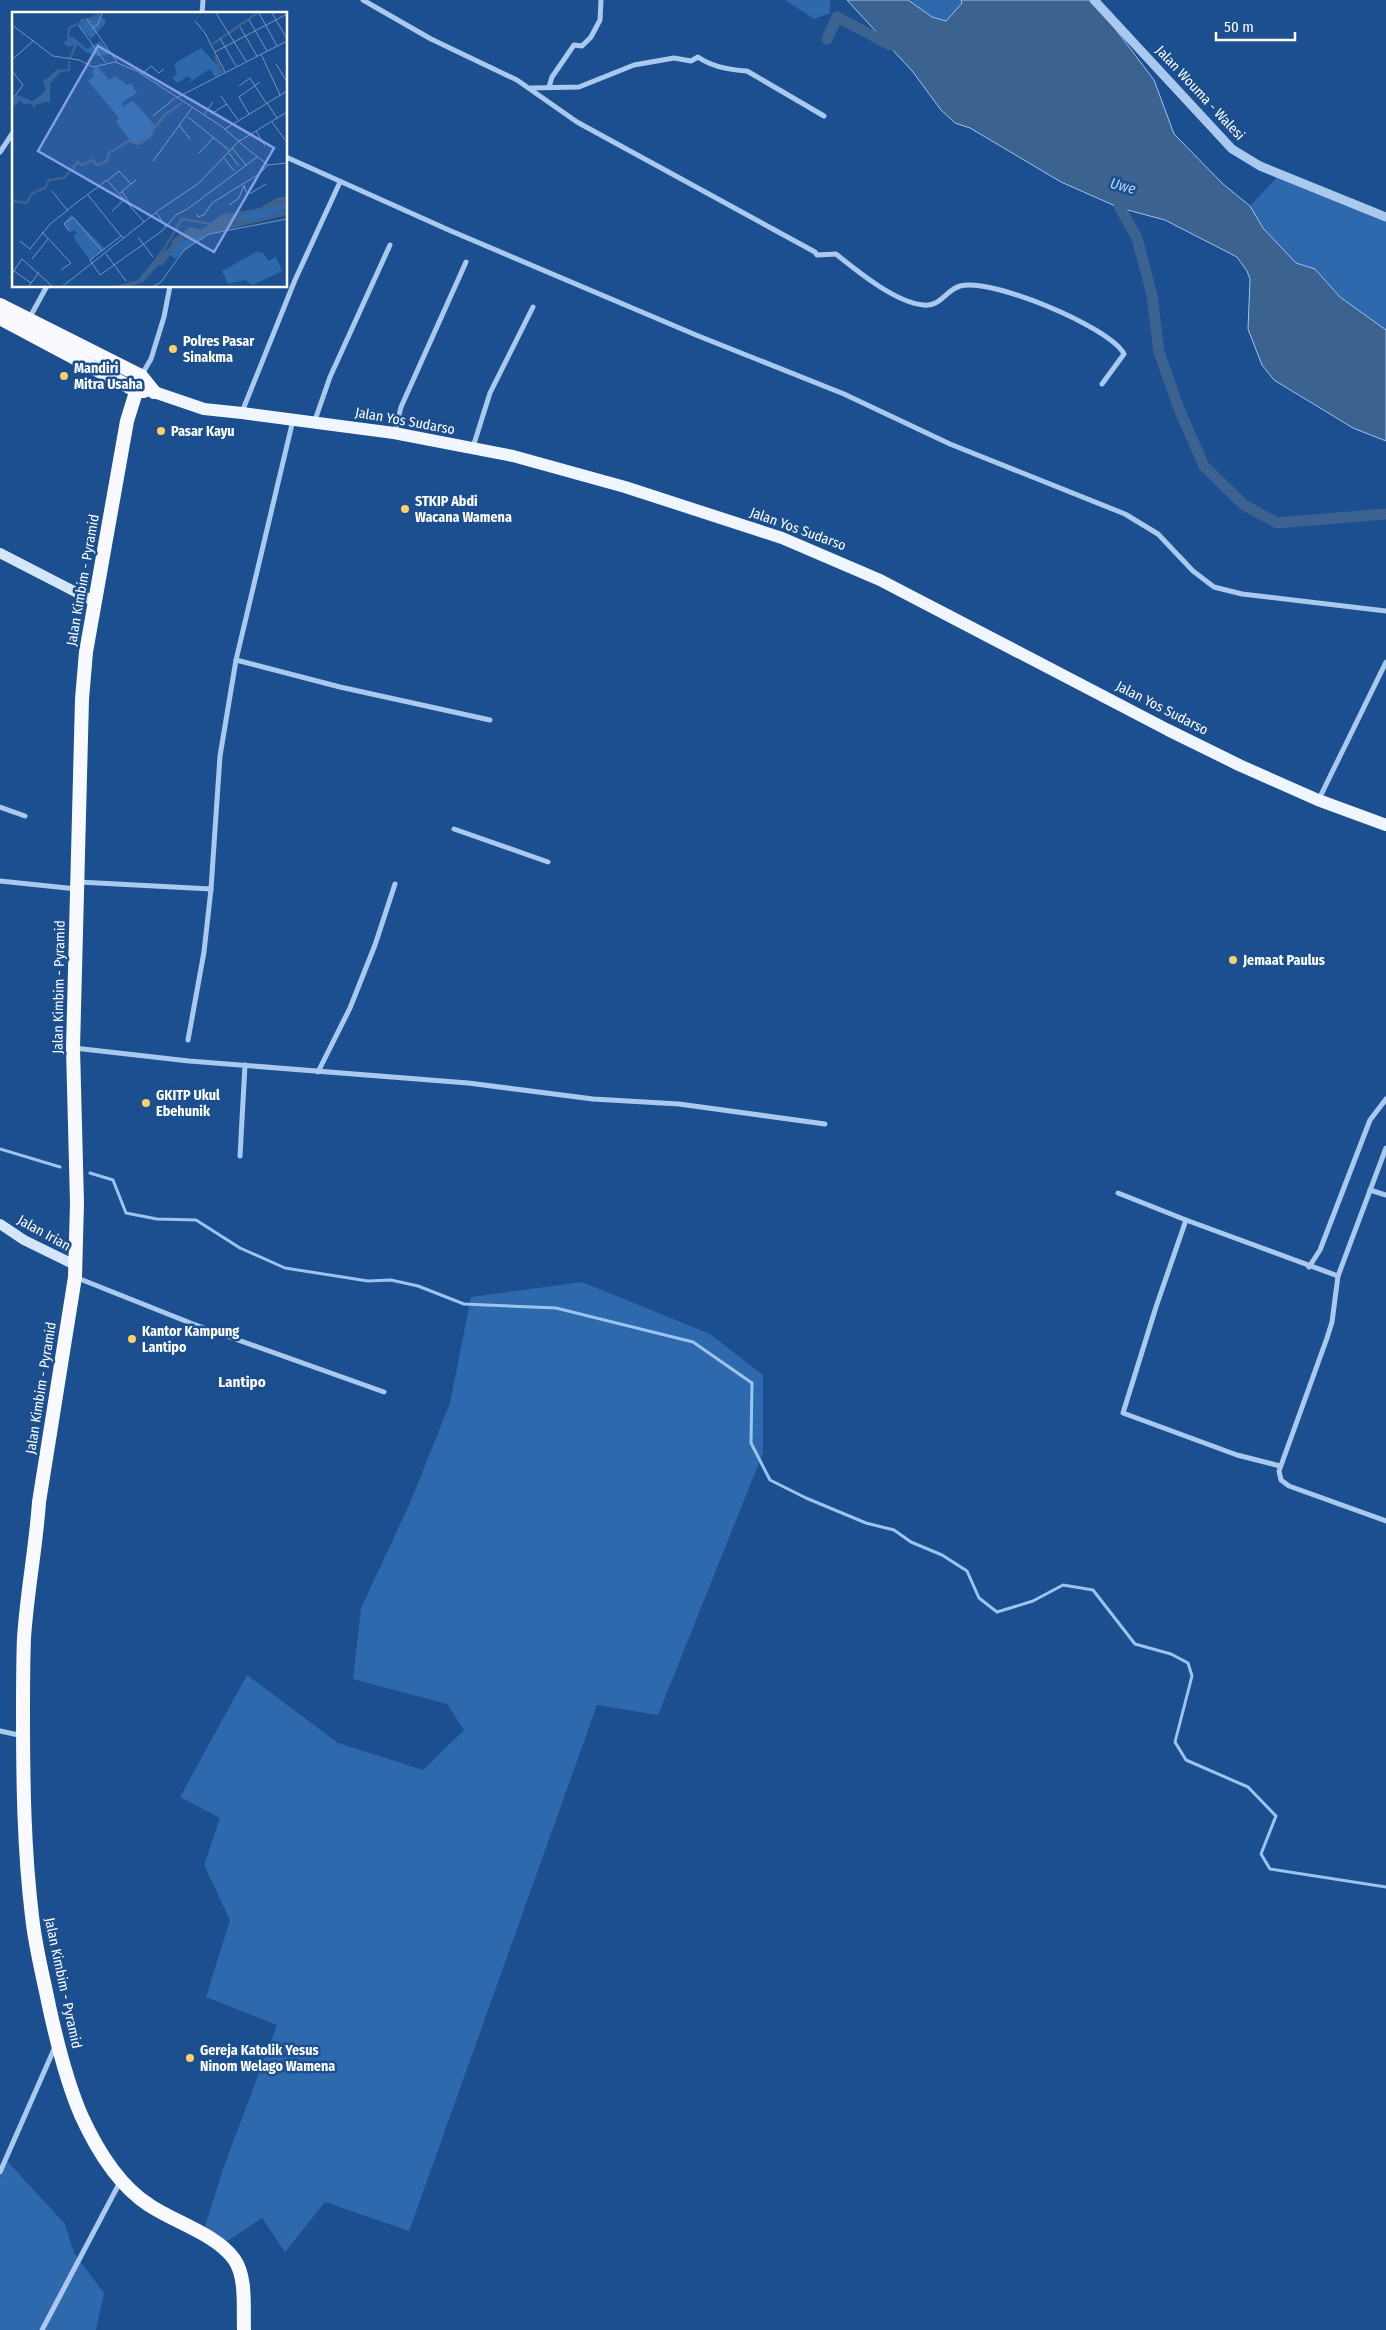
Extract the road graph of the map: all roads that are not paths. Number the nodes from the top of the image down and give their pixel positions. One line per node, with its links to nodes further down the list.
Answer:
1 (363, 0): 5 (street)
2 (601, 0): 4 (street)
3 (1094, 0): 11 (street, Jalan Wouma - Walesi)
4 (549, 87): 5 (street); 6 (street)
5 (531, 88): 21 (street)
6 (824, 116)
7 (12, 134): 8 (street)
8 (0, 152)
9 (288, 158): 10 (street)
10 (340, 182): 24 (street); 31 (street)
11 (1386, 217)
12 (390, 245): 26 (street)
13 (466, 262): 27 (street)
14 (46, 288): 19 (street)
15 (170, 288): 20 (street)
16 (0, 305): 19 (highway, Jalan Yos Sudarso)
17 (533, 307): 28 (street)
18 (0, 318): 19 (highway, Jalan Yos Sudarso)
19 (27, 324): 20 (highway, Jalan Yos Sudarso); 22 (highway, Jalan Yos Sudarso)
20 (141, 376): 22 (highway, Jalan Kimbim - Pyramid); 23 (highway, Jalan Yos Sudarso)
21 (1102, 384)
22 (137, 391): 23 (highway, Jalan Yos Sudarso); 30 (highway, Jalan Kimbim - Pyramid)
23 (154, 392): 24 (main road, Jalan Yos Sudarso)
24 (242, 413): 25 (main road, Jalan Yos Sudarso)
25 (293, 420): 26 (main road, Jalan Yos Sudarso); 32 (street)
26 (314, 423): 27 (main road, Jalan Yos Sudarso)
27 (394, 433): 28 (main road, Jalan Yos Sudarso)
28 (472, 448): 35 (main road, Jalan Yos Sudarso)
29 (0, 553): 30 (main road)
30 (96, 602): 43 (highway, Jalan Kimbim - Pyramid)
31 (1386, 611)
32 (236, 660): 34 (street); 44 (street)
33 (1386, 662): 35 (street)
34 (490, 720)
35 (1318, 800): 38 (main road, Jalan Yos Sudarso)
36 (0, 807): 37 (street)
37 (25, 816)
38 (1386, 825)
39 (454, 829): 40 (street)
40 (548, 862)
41 (0, 881): 43 (street)
42 (396, 884): 48 (street)
43 (78, 886): 44 (street); 46 (highway, Jalan Kimbim - Pyramid)
44 (211, 889): 45 (street)
45 (188, 1040)
46 (73, 1048): 47 (street); 59 (highway, Jalan Kimbim - Pyramid)
47 (244, 1065): 48 (street); 52 (street)
48 (318, 1072): 50 (street)
49 (1386, 1099): 58 (street)
50 (825, 1124)
51 (1386, 1148): 53 (street)
52 (240, 1156)
53 (1370, 1190): 55 (street); 60 (street)
54 (1118, 1193): 56 (street)
55 (1386, 1195)
56 (1186, 1220): 58 (street); 62 (street)
57 (0, 1224): 59 (main road, Jalan Irian)
58 (1309, 1266): 60 (street)
59 (75, 1271): 61 (street); 65 (highway, Jalan Kimbim - Pyramid)
60 (1338, 1276): 62 (street)
61 (384, 1392)
62 (1280, 1466): 63 (street)
63 (1386, 1521)
64 (0, 1731): 65 (street)
65 (23, 1736): 66 (highway, Jalan Kimbim - Pyramid)
66 (57, 2042): 67 (street); 68 (highway, Jalan Kimbim - Pyramid)
67 (0, 2172)
68 (121, 2179): 69 (street); 70 (highway, Jalan Kimbim - Pyramid)
69 (42, 2330)
70 (244, 2330)

